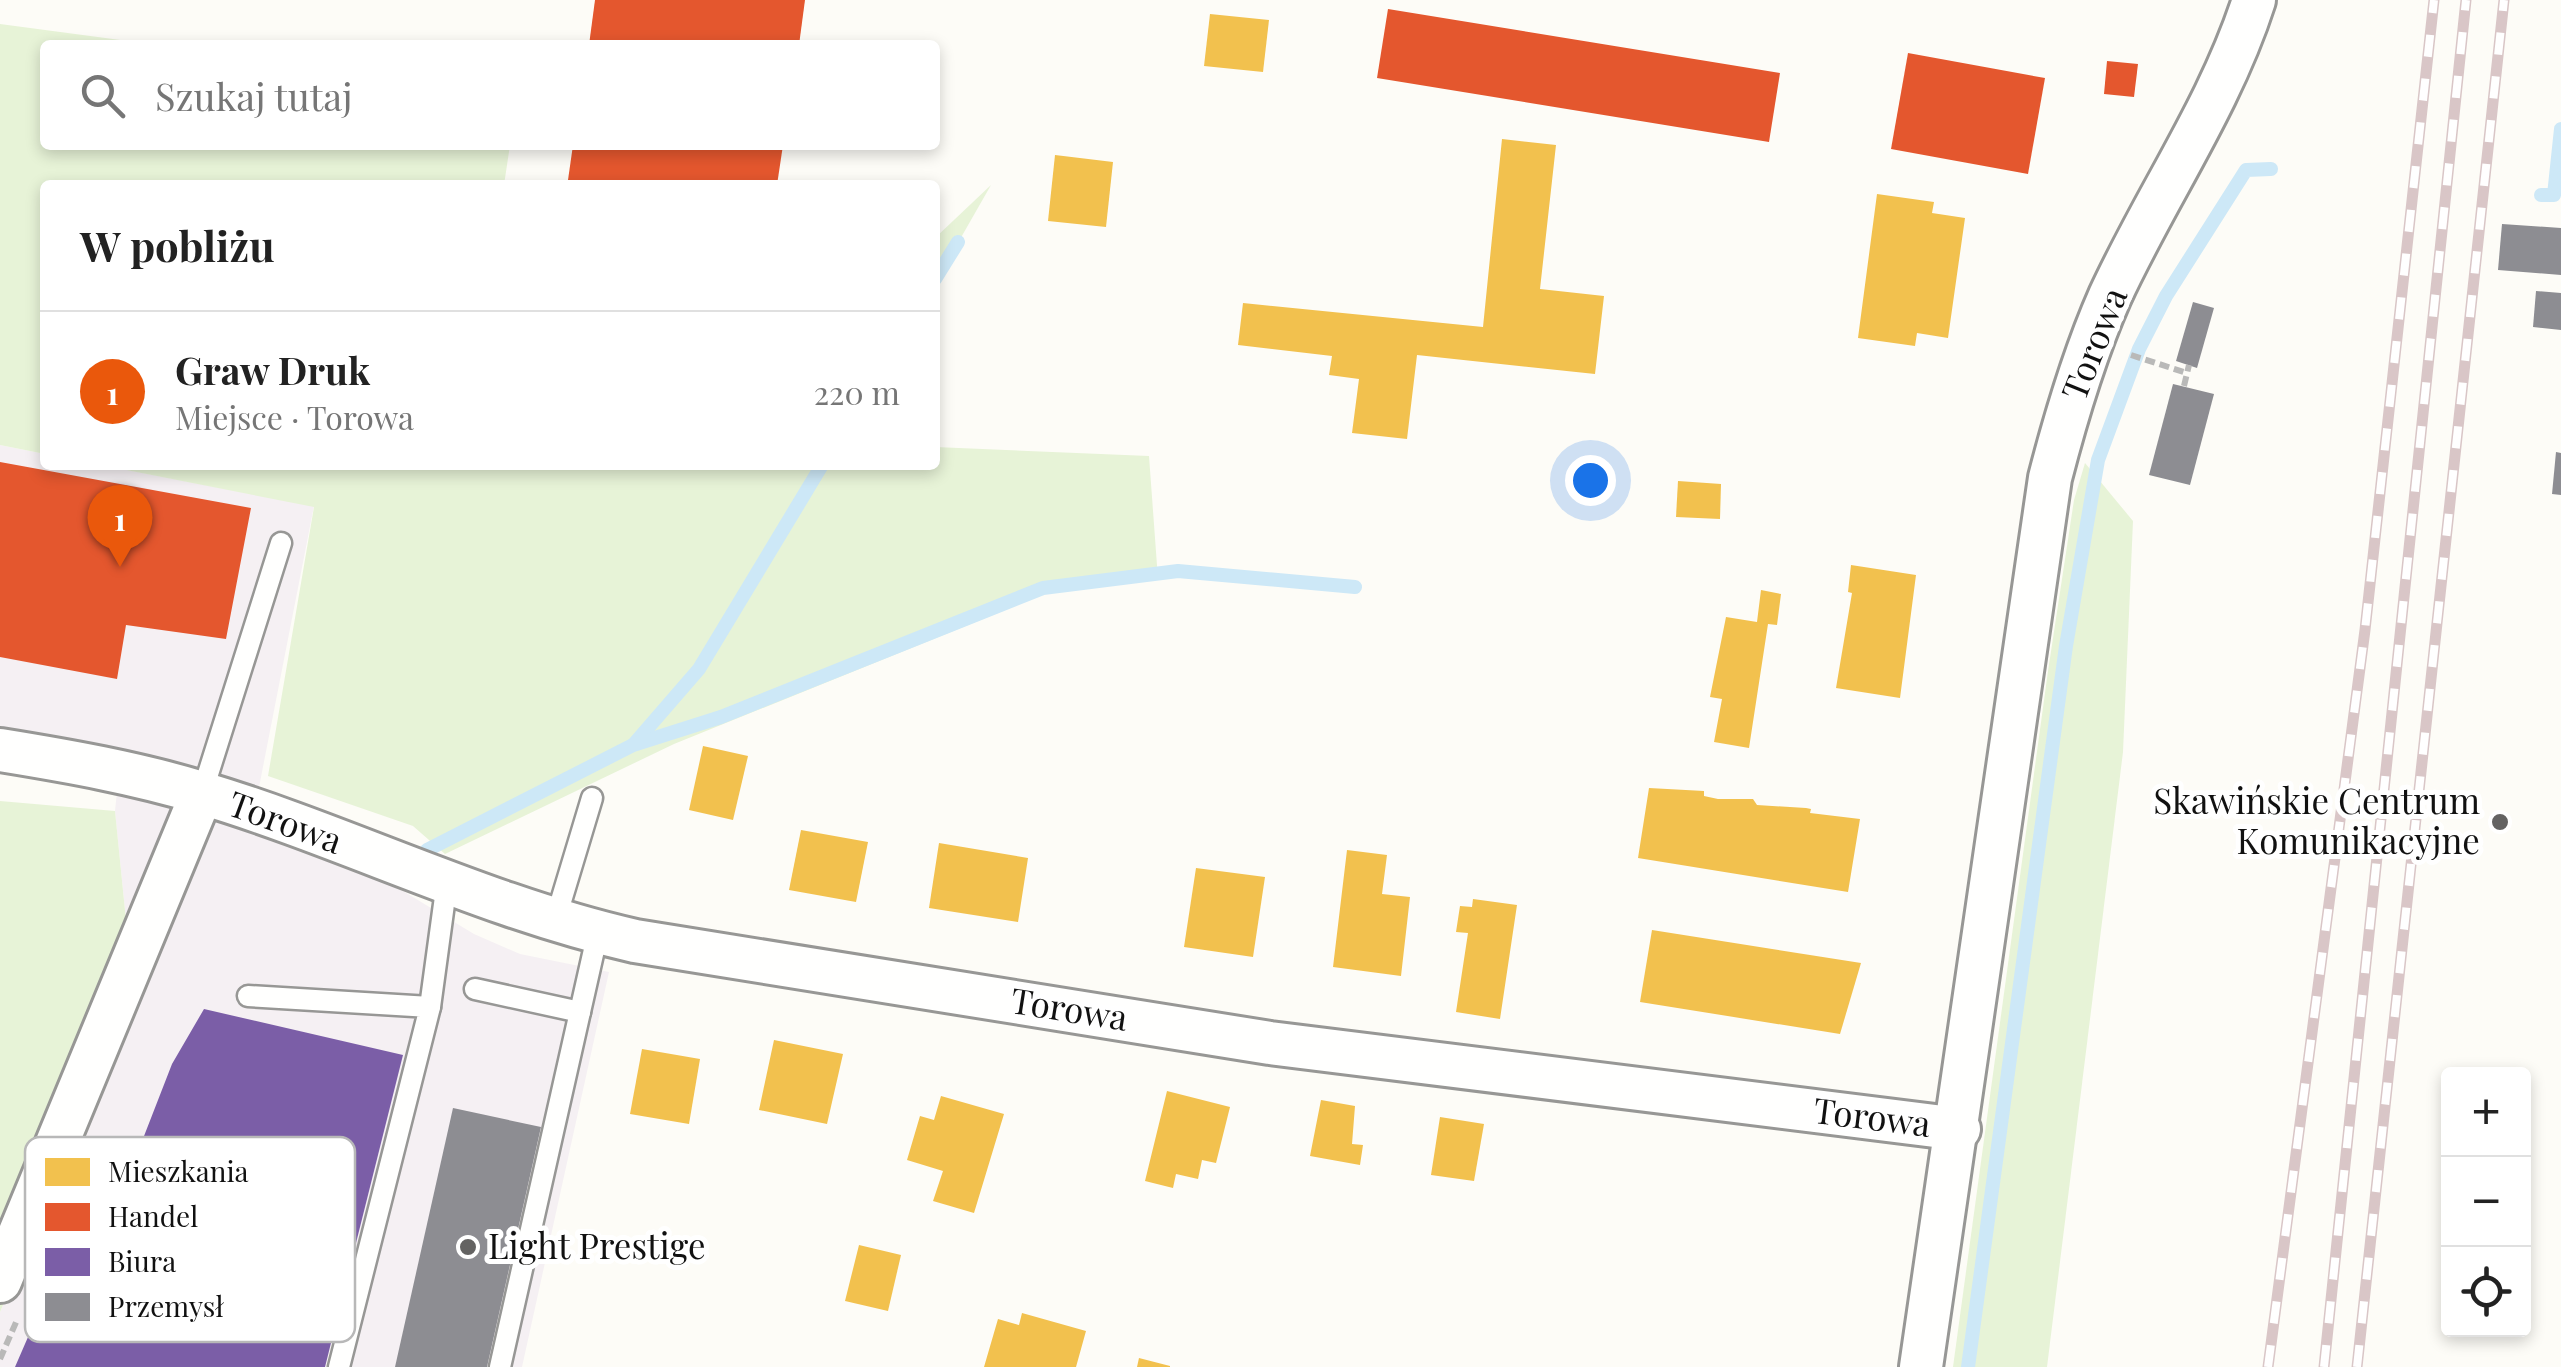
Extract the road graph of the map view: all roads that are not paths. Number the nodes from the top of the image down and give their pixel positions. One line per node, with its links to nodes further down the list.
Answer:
1 (2254, 0): 13 (street, Torowa)
2 (281, 544): 4 (lane)
3 (0, 750): 4 (street, Torowa)
4 (202, 793): 6 (street, Torowa); 14 (street)
5 (592, 798): 7 (lane)
6 (447, 882): 7 (street, Torowa); 11 (lane)
7 (555, 923): 8 (street, Torowa)
8 (598, 932): 12 (lane); 13 (street, Torowa)
9 (475, 989): 12 (lane)
10 (248, 996): 11 (lane)
11 (430, 1008): 17 (lane)
12 (580, 1012): 20 (lane)
13 (1959, 1129): 21 (street, Torowa)
14 (60, 1137)
15 (25, 1221): 16 (street)
16 (0, 1281)
17 (355, 1304)
18 (345, 1342): 19 (lane)
19 (339, 1367)
20 (500, 1367)
21 (1921, 1367)

